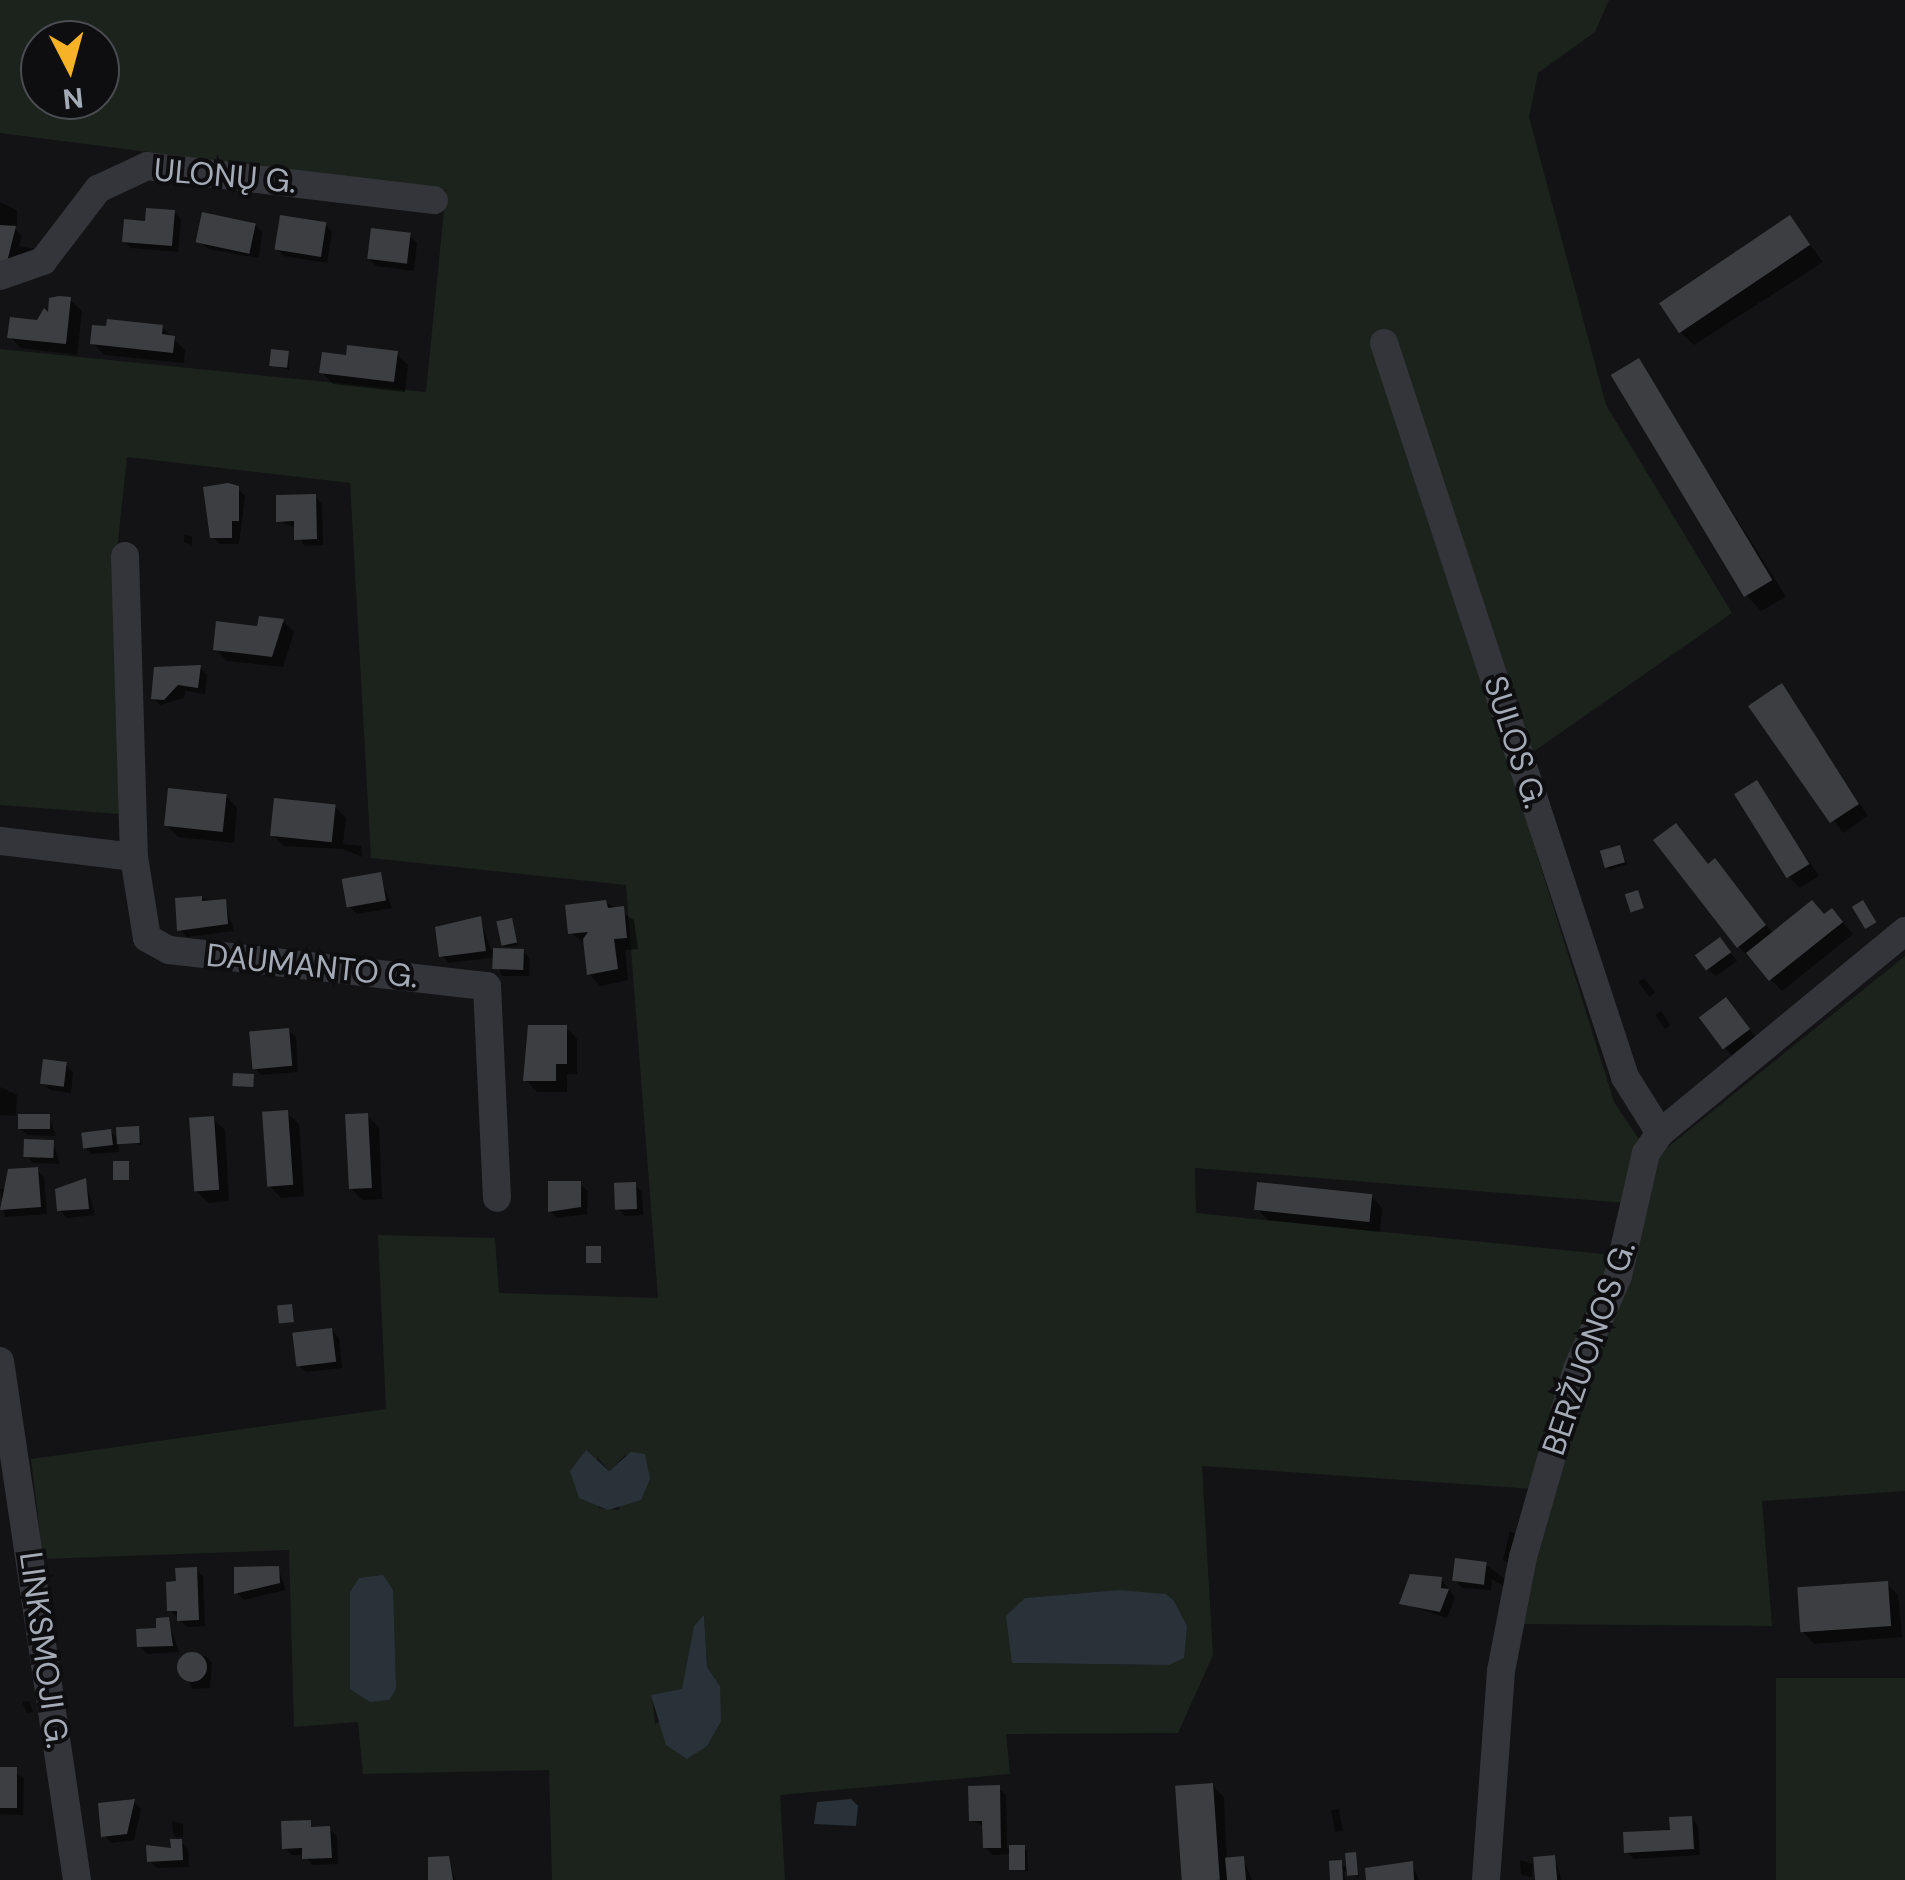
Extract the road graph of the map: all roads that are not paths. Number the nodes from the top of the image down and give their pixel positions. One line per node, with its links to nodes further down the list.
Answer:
1 (434, 200): 2 (street, ULONŲ G.)
2 (0, 276)
3 (1384, 344): 8 (street, SULOS G.)
4 (125, 556): 6 (street)
5 (0, 842): 6 (street)
6 (134, 856): 9 (street, DAUMANTO G.)
7 (1905, 931): 8 (street, BERŽUONOS G.)
8 (1660, 1134): 12 (street, BERŽUONOS G.)
9 (496, 1198)
10 (0, 1361): 11 (street, LINKSMOJI G.)
11 (77, 1880)
12 (1486, 1880)

